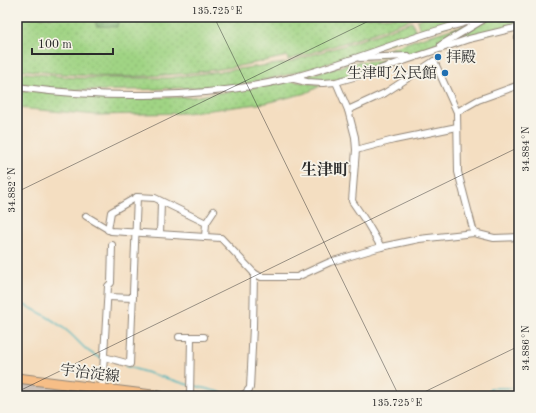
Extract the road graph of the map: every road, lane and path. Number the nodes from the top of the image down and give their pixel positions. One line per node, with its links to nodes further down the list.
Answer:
1 (485, 17): 3 (street); 4 (street)
2 (519, 27): 3 (street)
3 (425, 54): 4 (street); 5 (street); 7 (street)
4 (357, 58): 6 (street)
5 (434, 61): 10 (street); 11 (street)
6 (290, 78): 7 (street); 9 (street)
7 (336, 82): 10 (street)
8 (519, 85): 11 (street)
9 (17, 87)
10 (348, 110): 13 (street)
11 (457, 112): 12 (street)
12 (457, 127): 13 (street); 21 (street)
13 (356, 150): 26 (street)
14 (137, 197): 15 (street); 19 (street); 20 (street)
15 (161, 202): 18 (street); 22 (street)
16 (214, 211): 18 (street)
17 (86, 216): 19 (street)
18 (206, 223): 23 (street)
19 (108, 230): 20 (street)
20 (135, 233): 22 (street); 29 (street)
21 (474, 233): 24 (street); 26 (street)
22 (160, 234): 23 (street)
23 (205, 237): 27 (street)
24 (519, 237)
25 (112, 245): 28 (street)
26 (381, 247): 27 (street)
27 (254, 273): 38 (street)
28 (108, 297): 29 (street); 33 (street)
29 (133, 298): 33 (street)
30 (179, 337): 31 (street)
31 (191, 337): 32 (street); 37 (street)
32 (204, 337)
33 (104, 357): 35 (street)
34 (17, 378): 35 (main road, 宇治淀線)
35 (102, 389): 36 (main road, 宇治淀線)
36 (160, 396)
37 (190, 396)
38 (243, 396)

